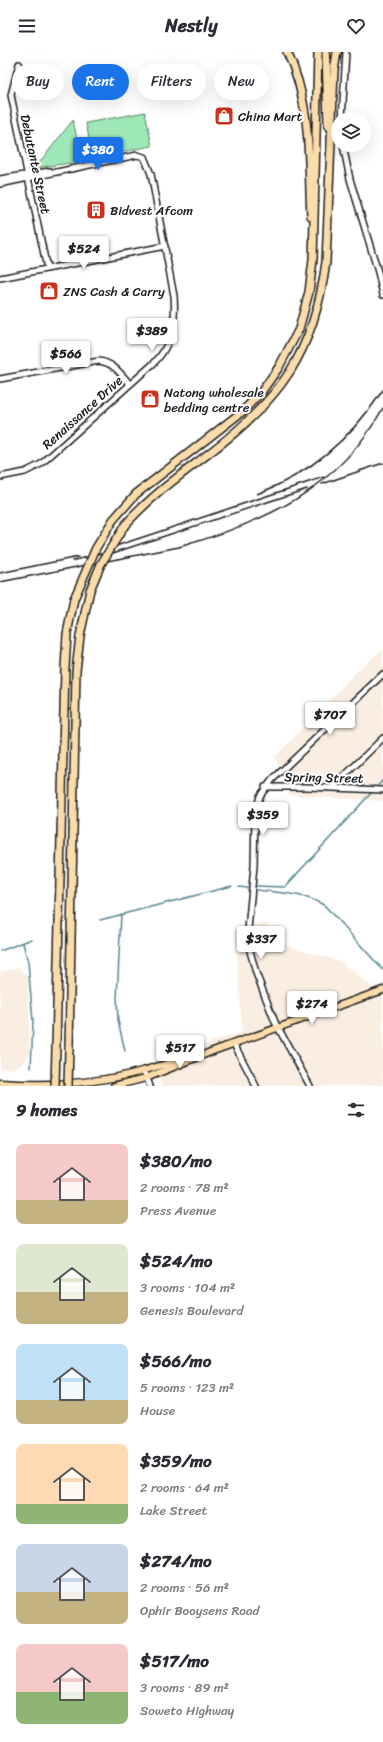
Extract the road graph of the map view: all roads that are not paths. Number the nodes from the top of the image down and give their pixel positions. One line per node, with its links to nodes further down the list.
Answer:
1 (287, 52): 19 (highway)
2 (318, 52): 19 (highway)
3 (326, 52): 9 (highway)
4 (346, 52): 8 (street)
5 (336, 55): 7 (highway)
6 (12, 91): 11 (street, Debutante Street)
7 (333, 112)
8 (342, 112)
9 (331, 146): 41 (highway, bridge)
10 (344, 152): 21 (street)
11 (24, 164): 13 (street); 14 (street); 15 (street, Debutante Street)
12 (55, 171): 13 (street); 15 (street); 18 (street, Renaissance Drive)
13 (34, 173): 15 (street)
14 (15, 176): 15 (street); 16 (street)
15 (28, 176): 17 (street); 20 (street, Debutante Street)
16 (0, 179)
17 (0, 184)
18 (165, 246): 20 (street); 26 (street, Renaissance Drive)
19 (313, 260): 40 (highway, bridge)
20 (47, 269): 22 (street)
21 (378, 272): 23 (street); 24 (street)
22 (0, 278)
23 (383, 280)
24 (383, 295)
25 (0, 379): 26 (street)
26 (130, 384): 27 (street, Renaissance Drive)
27 (0, 477)
28 (383, 674): 30 (street)
29 (383, 738): 31 (street)
30 (265, 787): 31 (street, Spring Street); 34 (street)
31 (333, 787): 32 (street, Spring Street)
32 (381, 790)
33 (383, 990): 34 (main road)
34 (278, 1027): 35 (main road); 45 (street)
35 (234, 1044): 36 (main road); 44 (street)
36 (213, 1051): 37 (main road); 38 (main road)
37 (144, 1071): 38 (street); 39 (main road)
38 (146, 1078): 42 (main road); 43 (street)
39 (0, 1083)
40 (55, 1086)
41 (68, 1086)
42 (114, 1086)
43 (150, 1086)
44 (256, 1086)
45 (310, 1086)

